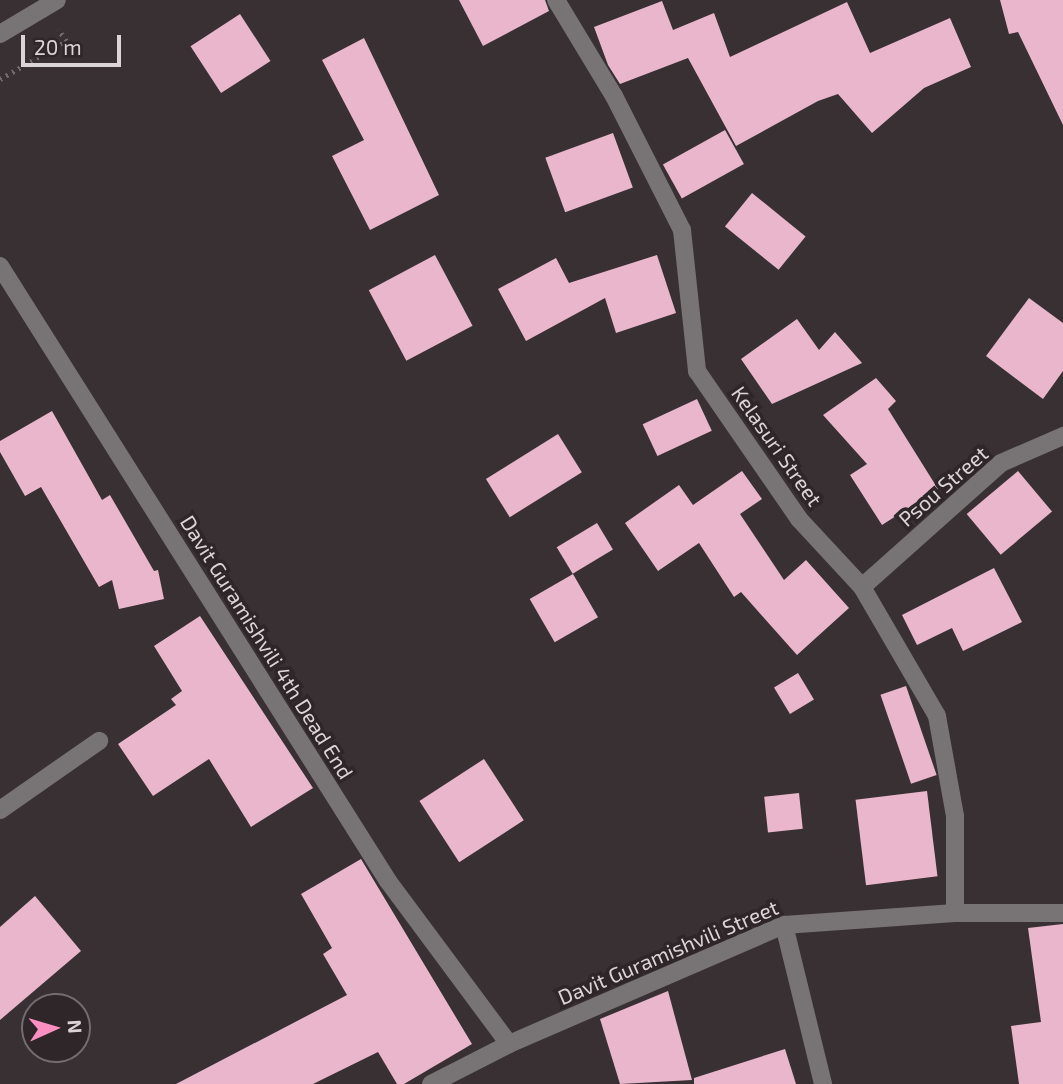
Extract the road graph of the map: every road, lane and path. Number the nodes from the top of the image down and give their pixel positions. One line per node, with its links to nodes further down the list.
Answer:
1 (57, 0): 3 (street)
2 (556, 0): 8 (street, Kelasuri Street)
3 (0, 34)
4 (66, 41): 5 (path)
5 (0, 79)
6 (0, 266): 14 (street, Davit Guramishvili 4th Dead End)
7 (1063, 436): 8 (street, Psou Street)
8 (862, 587): 11 (street, Kelasuri Street)
9 (99, 741): 10 (street)
10 (0, 810)
11 (955, 913): 12 (street, Davit Guramishvili Street); 13 (street, Davit Guramishvili Street)
12 (1063, 913)
13 (784, 925): 14 (street, Davit Guramishvili Street); 16 (street)
14 (509, 1044): 15 (street, Davit Guramishvili Street)
15 (431, 1084)
16 (823, 1084)

